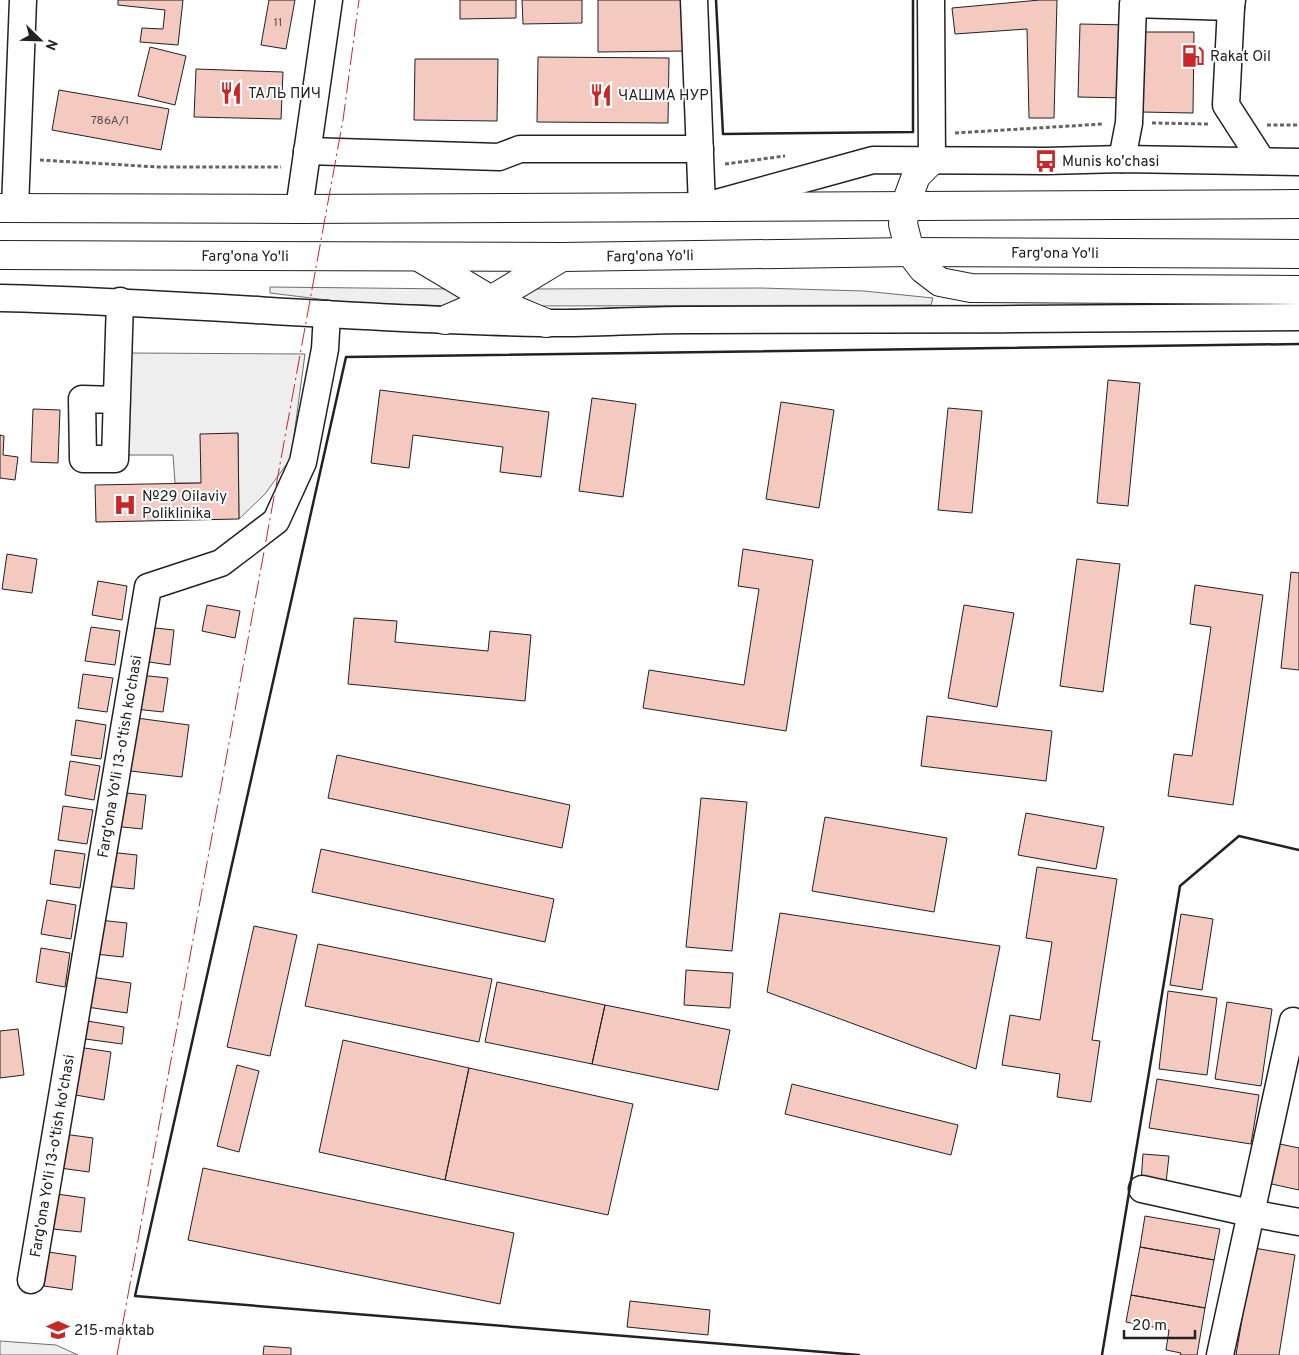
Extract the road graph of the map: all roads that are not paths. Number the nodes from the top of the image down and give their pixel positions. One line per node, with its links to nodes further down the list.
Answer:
1 (24, 0): 15 (street)
2 (329, 0): 7 (street)
3 (694, 0): 6 (street)
4 (931, 0): 9 (street)
5 (1231, 4): 8 (street); 10 (street)
6 (700, 149): 7 (street); 14 (street)
7 (307, 151): 16 (street)
8 (1122, 159): 9 (street); 10 (street)
9 (932, 160): 13 (main road); 14 (street)
10 (1262, 161): 11 (street)
11 (1299, 162)
12 (1299, 204): 13 (main road)
13 (905, 206): 14 (main road); 17 (main road)
14 (702, 207): 16 (main road)
15 (8, 208): 16 (main road)
16 (298, 209)
17 (910, 252): 18 (main road, Farg'ona Yo'li); 21 (main road, Farg'ona Yo'li); 22 (main road)
18 (1299, 254)
19 (0, 255): 20 (main road, Farg'ona Yo'li)
20 (418, 256): 21 (main road, Farg'ona Yo'li); 24 (main road)
21 (562, 257): 24 (main road)
22 (1299, 290)
23 (0, 298): 25 (street)
24 (491, 300): 28 (main road); 29 (main road)
25 (120, 301): 26 (street); 30 (street)
26 (327, 314): 28 (street); 35 (street, Farg'ona Yo'li 13-o'tish ko'chasi)
27 (1299, 317): 29 (street)
28 (445, 320): 29 (street)
29 (546, 323)
30 (117, 400)
31 (1293, 1021): 33 (street)
32 (1142, 1189): 33 (street)
33 (1250, 1213): 34 (street); 36 (street)
34 (1299, 1222)
35 (31, 1280)
36 (1220, 1355)

